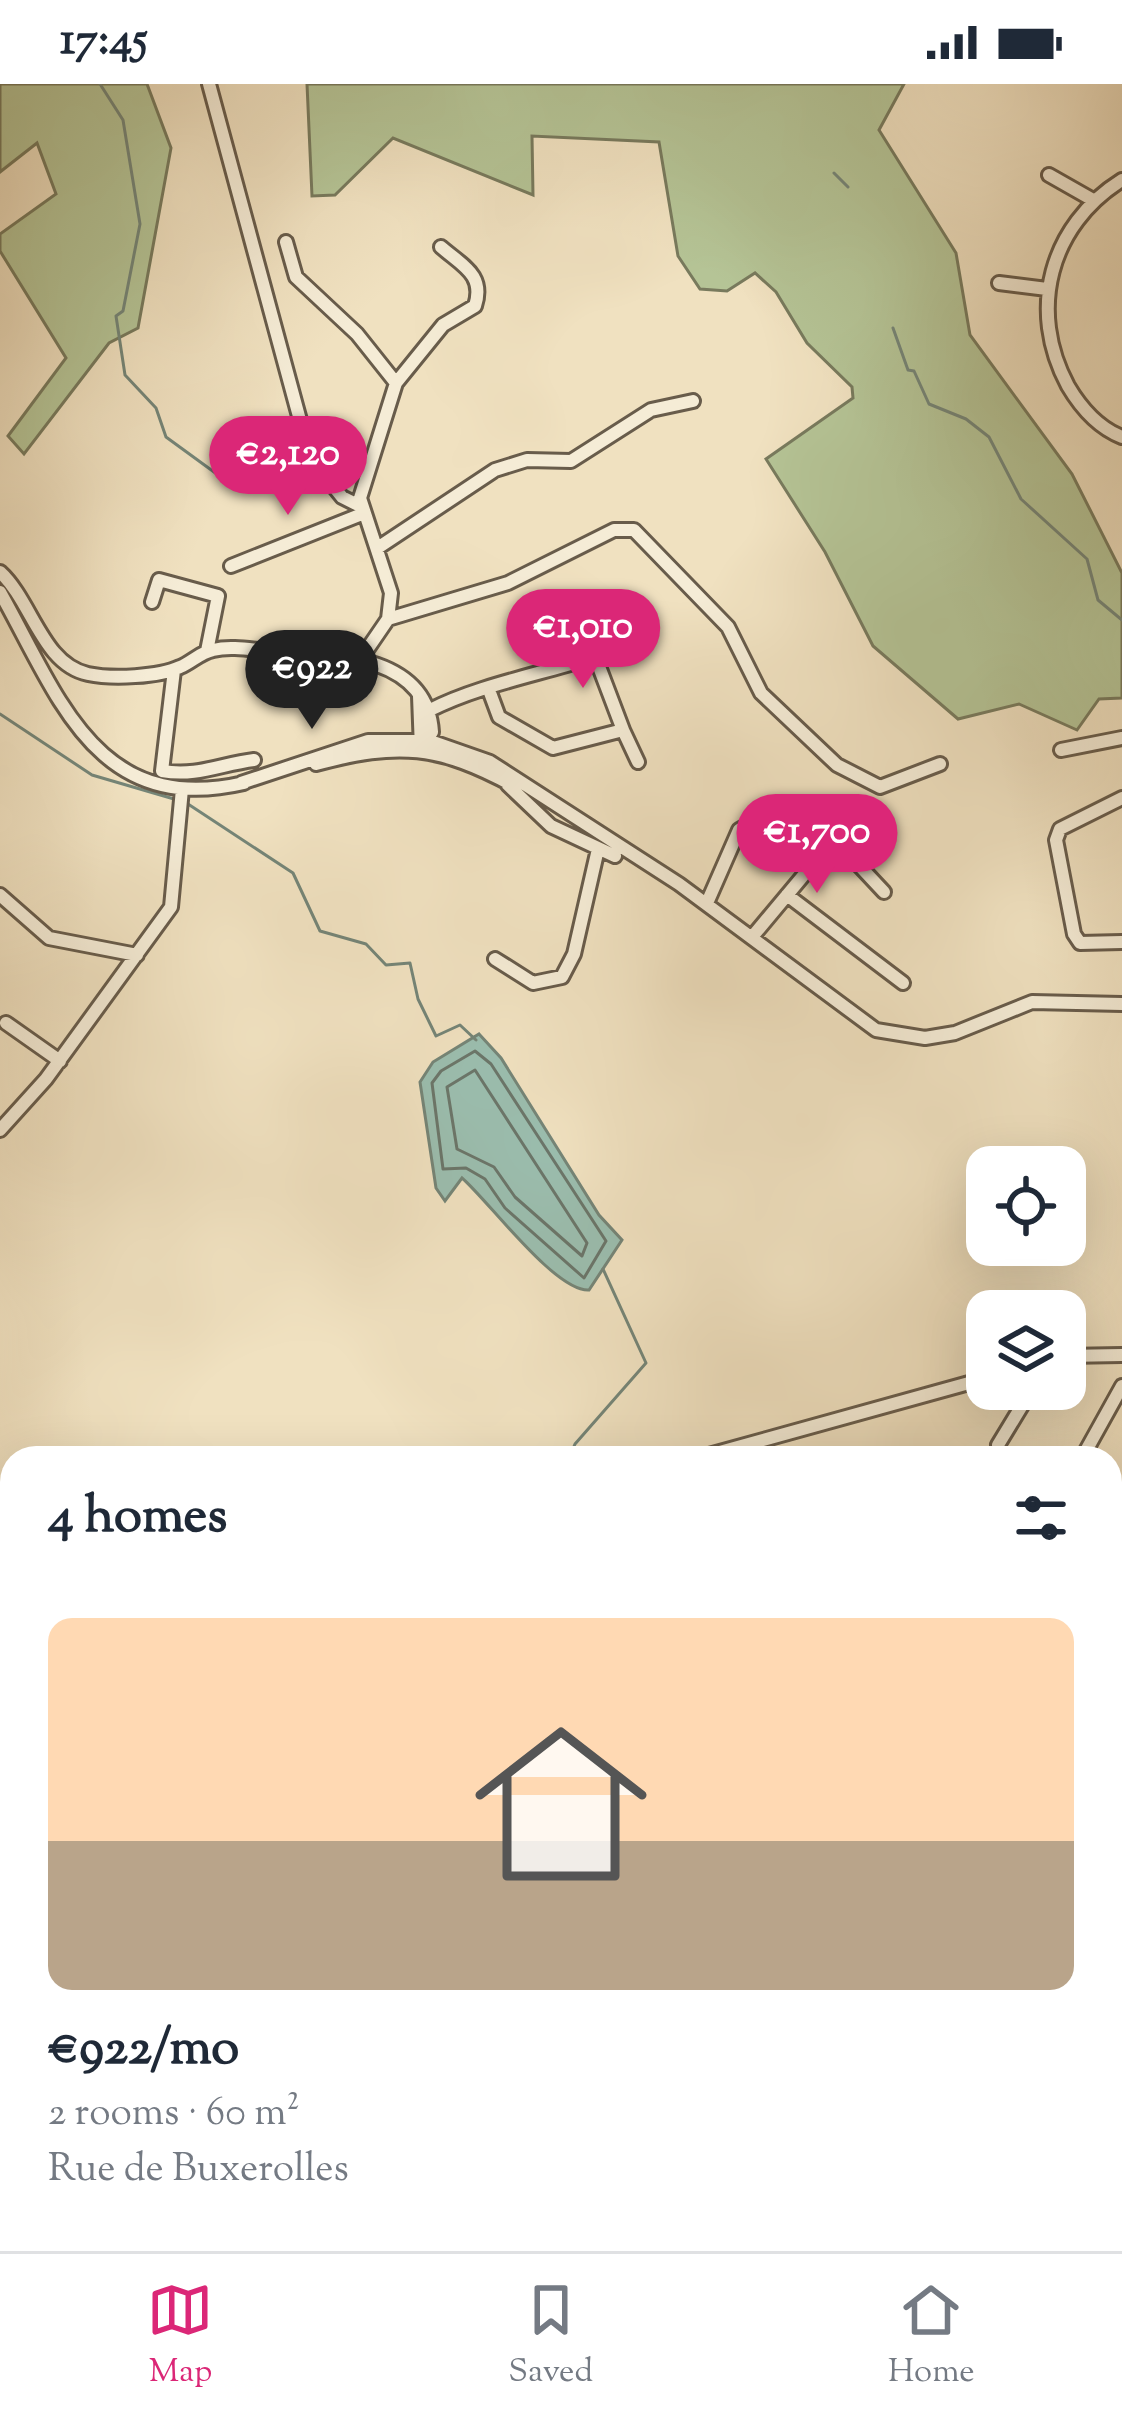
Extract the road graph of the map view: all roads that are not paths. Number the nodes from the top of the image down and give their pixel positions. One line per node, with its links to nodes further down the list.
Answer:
1 (209, 84): 12 (street)
2 (1048, 175): 4 (street)
3 (1122, 180): 4 (street)
4 (1094, 200): 8 (street)
5 (286, 242): 9 (street)
6 (441, 247): 9 (street)
7 (999, 284): 8 (street)
8 (1047, 289): 11 (street)
9 (396, 383): 12 (street)
10 (693, 401): 13 (street)
11 (1122, 437)
12 (361, 510): 13 (street); 14 (street)
13 (379, 547): 18 (street)
14 (231, 566)
15 (0, 572): 21 (street)
16 (0, 592): 33 (street)
17 (152, 602): 19 (street)
18 (388, 619): 20 (street); 31 (street)
19 (207, 651): 20 (street); 21 (street)
20 (362, 657): 23 (street)
21 (174, 670): 29 (street)
22 (489, 690): 24 (street); 25 (street); 25 (street)
23 (419, 696): 24 (street); 27 (street)
24 (430, 710): 27 (street)
25 (623, 730): 30 (street)
26 (1122, 738): 28 (street)
27 (423, 743): 32 (street); 33 (street); 36 (street)
28 (1061, 750)
29 (254, 760)
30 (638, 762)
31 (940, 764)
32 (504, 781): 36 (street); 37 (street)
33 (182, 789): 46 (street)
34 (1122, 799): 45 (street)
35 (751, 823): 43 (street)
36 (583, 824): 37 (street); 43 (street)
37 (573, 839): 38 (street)
38 (598, 849): 39 (street); 47 (street)
39 (615, 856)
40 (884, 892): 41 (street)
41 (787, 895): 44 (street); 48 (street)
42 (0, 896): 46 (street)
43 (707, 903): 44 (street)
44 (752, 937): 49 (street)
45 (1122, 942)
46 (137, 956): 51 (street)
47 (495, 959)
48 (903, 983)
49 (1122, 1004)
50 (7, 1023): 51 (street)
51 (60, 1061): 52 (street)
52 (0, 1130)
53 (1122, 1355): 54 (street)
54 (1086, 1356)
55 (966, 1384): 58 (street)
56 (1122, 1386): 60 (street)
57 (1019, 1410): 59 (street)
58 (741, 1446)
59 (998, 1446)
60 (1089, 1446)

